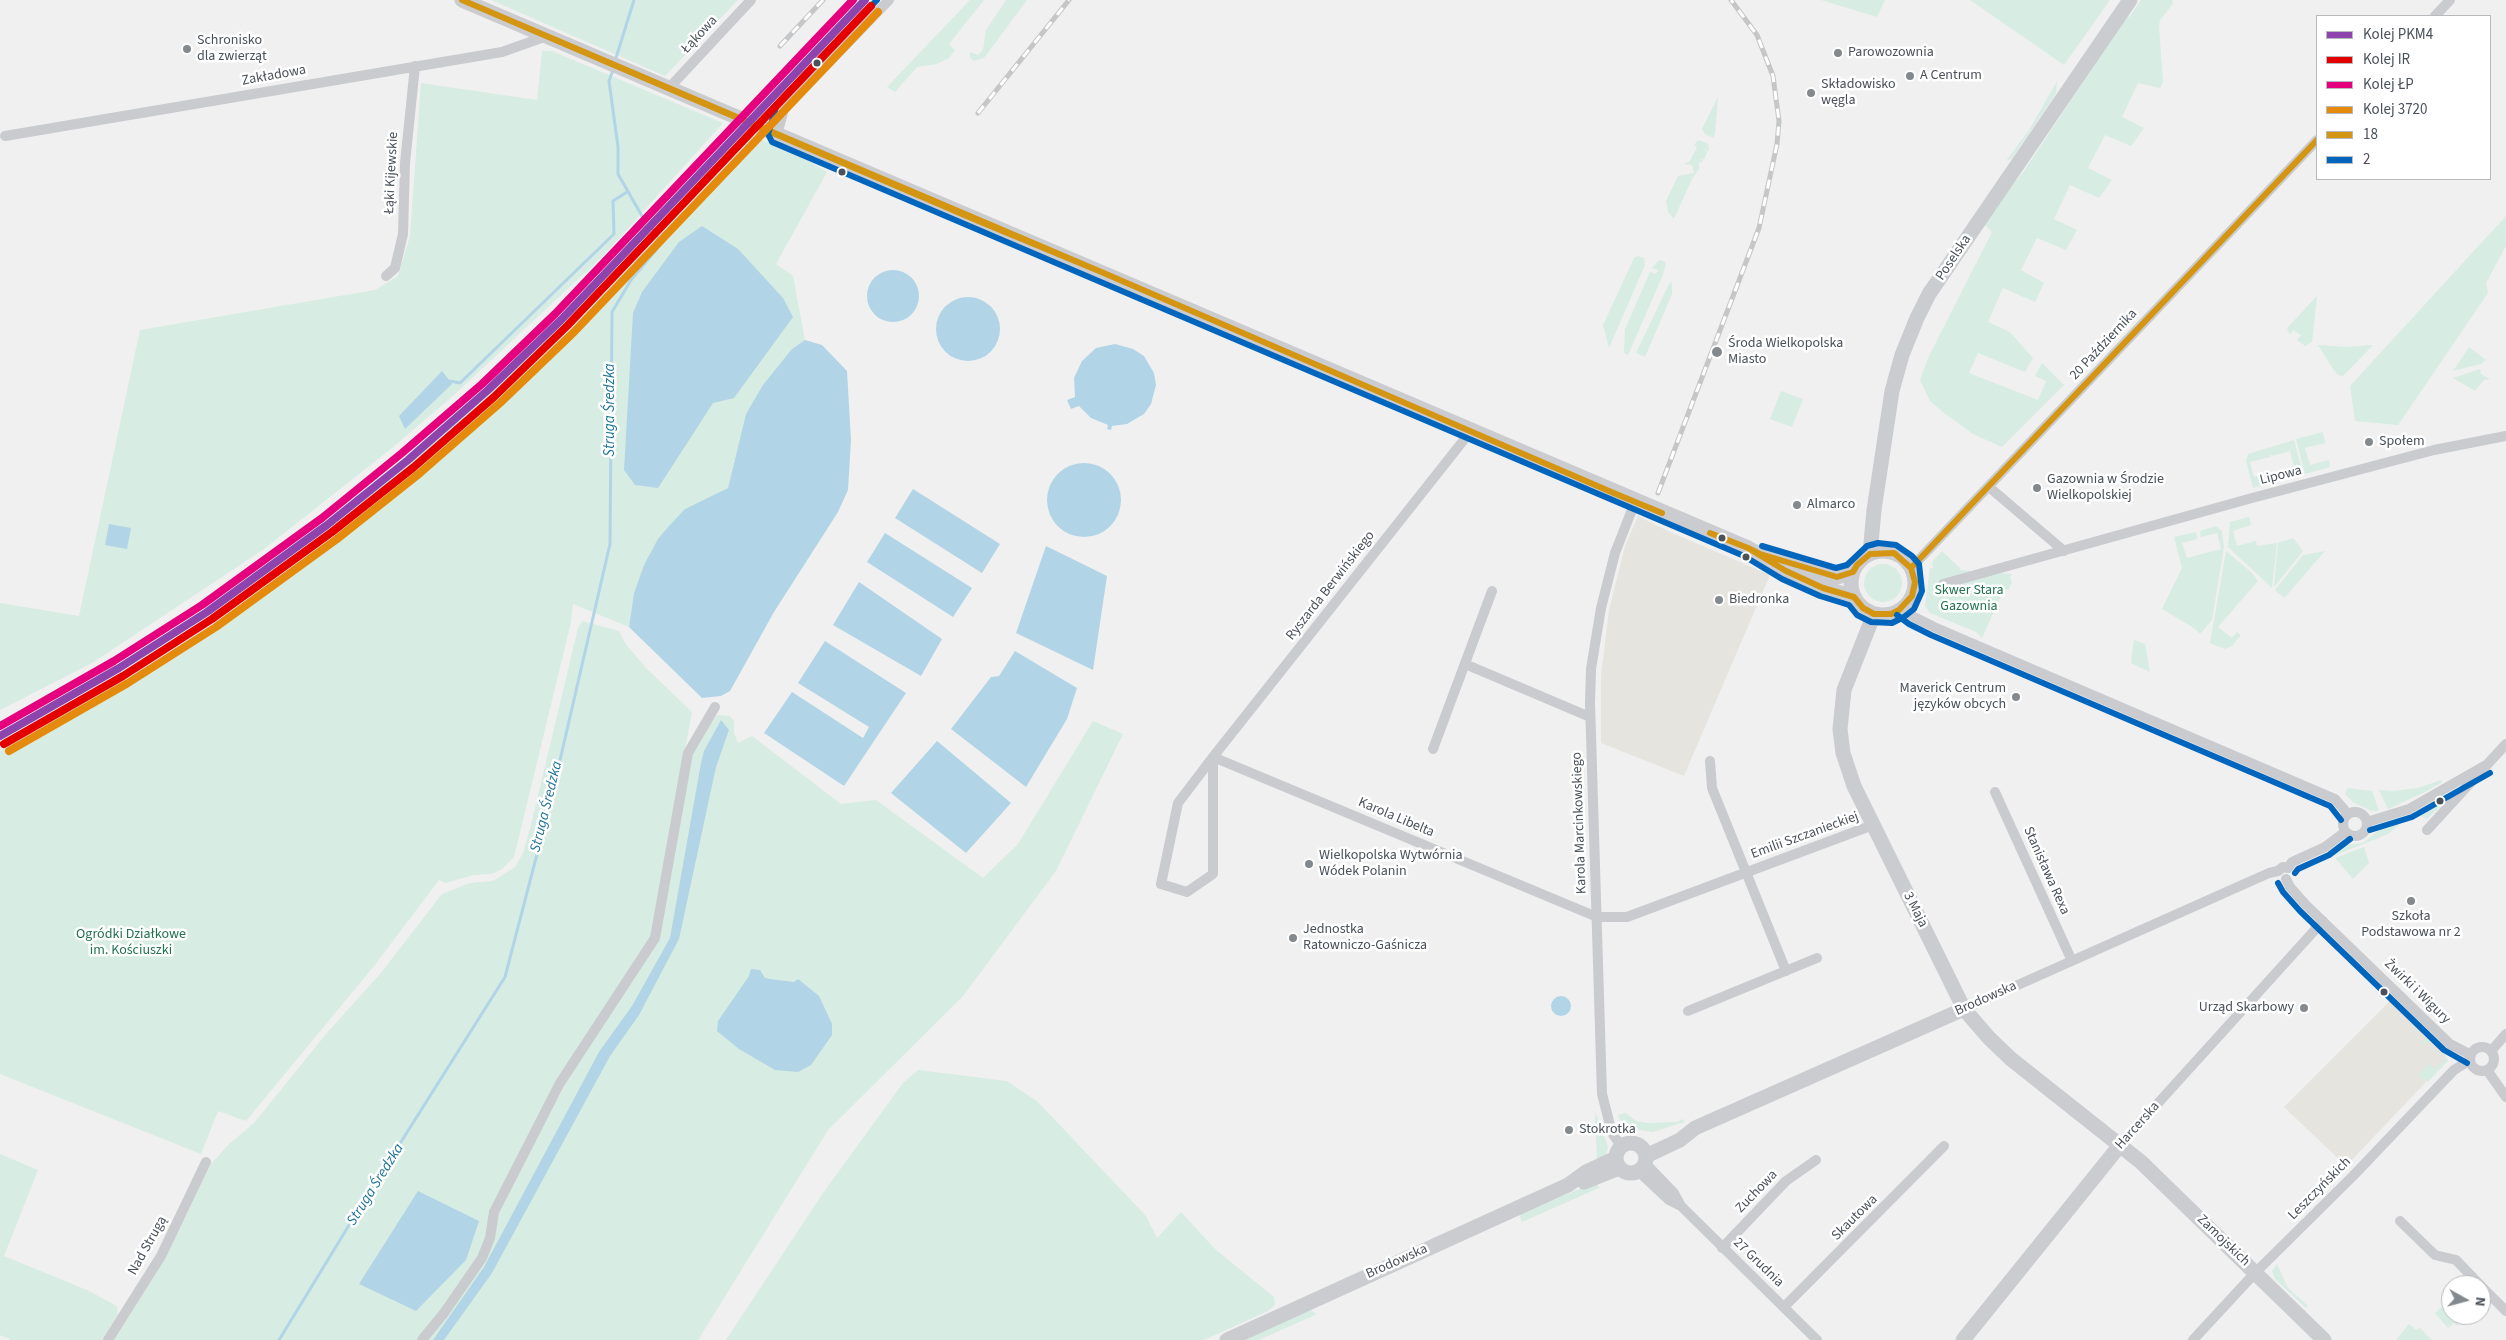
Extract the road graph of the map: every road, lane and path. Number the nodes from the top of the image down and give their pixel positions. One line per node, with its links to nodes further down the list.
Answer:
1 (462, 0): 7 (street)
2 (751, 0): 9 (street, Łąkowa)
3 (889, 0): 10 (street)
4 (2130, 0): 20 (street, Poselska)
5 (2450, 0): 6 (street)
6 (2436, 15)
7 (547, 36): 8 (street, Zakładowa); 9 (street)
8 (415, 66): 11 (street, Zakładowa); 13 (street, Łąki Kijewskie)
9 (669, 88): 10 (street)
10 (777, 135): 14 (street)
11 (5, 136)
12 (2316, 141): 16 (street, 20 Października)
13 (386, 276)
14 (1470, 431): 17 (street); 33 (street, Ryszarda Berwińskiego)
15 (2506, 436): 18 (street, Lipowa)
16 (1989, 487): 18 (street); 21 (street, 20 Października)
17 (1635, 502): 19 (street); 30 (street, Karola Marcinkowskiego)
18 (2064, 551): 23 (street, Lipowa)
19 (1760, 554): 22 (street); 25 (street)
20 (1870, 554): 21 (street); 22 (street)
21 (1911, 568): 26 (street)
22 (1853, 572): 25 (street)
23 (1943, 584)
24 (1492, 591): 28 (street)
25 (1854, 597): 27 (street)
26 (1903, 608): 27 (street); 37 (street)
27 (1874, 614): 39 (street, 3 Maja)
28 (1465, 664): 30 (street); 32 (street)
29 (715, 707): 72 (street)
30 (1590, 717): 46 (street, Karola Marcinkowskiego)
31 (2506, 744): 35 (street)
32 (1433, 748)
33 (1213, 757): 33 (street, Ryszarda Berwińskiego); 46 (street, Karola Libelta)
34 (1710, 761): 44 (street, Emilii Szczanieckiej)
35 (2486, 765): 38 (street); 40 (street)
36 (1995, 792): 49 (street, Stanisława Rexa)
37 (2348, 814): 38 (street); 41 (street)
38 (2367, 822): 41 (street)
39 (1873, 826): 44 (street, Emilii Szczanieckiej); 51 (street, 3 Maja)
40 (2427, 830)
41 (2345, 832): 42 (street)
42 (2288, 868): 43 (street); 45 (street)
43 (2278, 871): 45 (street); 49 (street, Brodowska)
44 (1745, 872): 46 (street, Emilii Szczanieckiej); 50 (street, Emilii Szczanieckiej)
45 (2286, 879): 47 (street, Żwirki i Wigury)
46 (1597, 916): 60 (street, Karola Marcinkowskiego)
47 (2323, 921): 55 (street, Żwirki i Wigury); 58 (street, Harcerska)
48 (1817, 958): 50 (street)
49 (2072, 961): 51 (street, Brodowska)
50 (1786, 972): 52 (street)
51 (1964, 1009): 58 (street, 3 Maja); 61 (street, Brodowska)
52 (1688, 1011)
53 (2506, 1034): 54 (street)
54 (2492, 1051): 55 (street); 56 (street)
55 (2470, 1058): 56 (street); 66 (street, Leszczyńskich)
56 (2488, 1070): 57 (street)
57 (2506, 1097)
58 (2121, 1144): 66 (street, Zamojskich); 75 (street, Harcerska)
59 (1944, 1146): 69 (street, Skautowa)
60 (1619, 1157): 61 (street); 61 (street); 73 (street, Brodowska)
61 (1642, 1159): 65 (street, 27 Grudnia)
62 (1816, 1160): 65 (street, Zuchowa)
63 (206, 1162): 71 (street, Nad Strugą)
64 (2400, 1220): 67 (street)
65 (1722, 1248): 69 (street, 27 Grudnia)
66 (2255, 1272): 76 (street, Leszczyńskich); 77 (street, Zamojskich)
67 (2471, 1275)
68 (2491, 1295): 70 (street)
69 (1784, 1308): 74 (street, 27 Grudnia)
70 (2506, 1311)
71 (108, 1340)
72 (422, 1340)
73 (1227, 1340)
74 (1817, 1340)
75 (1963, 1340)
76 (2193, 1340)
77 (2324, 1340)

